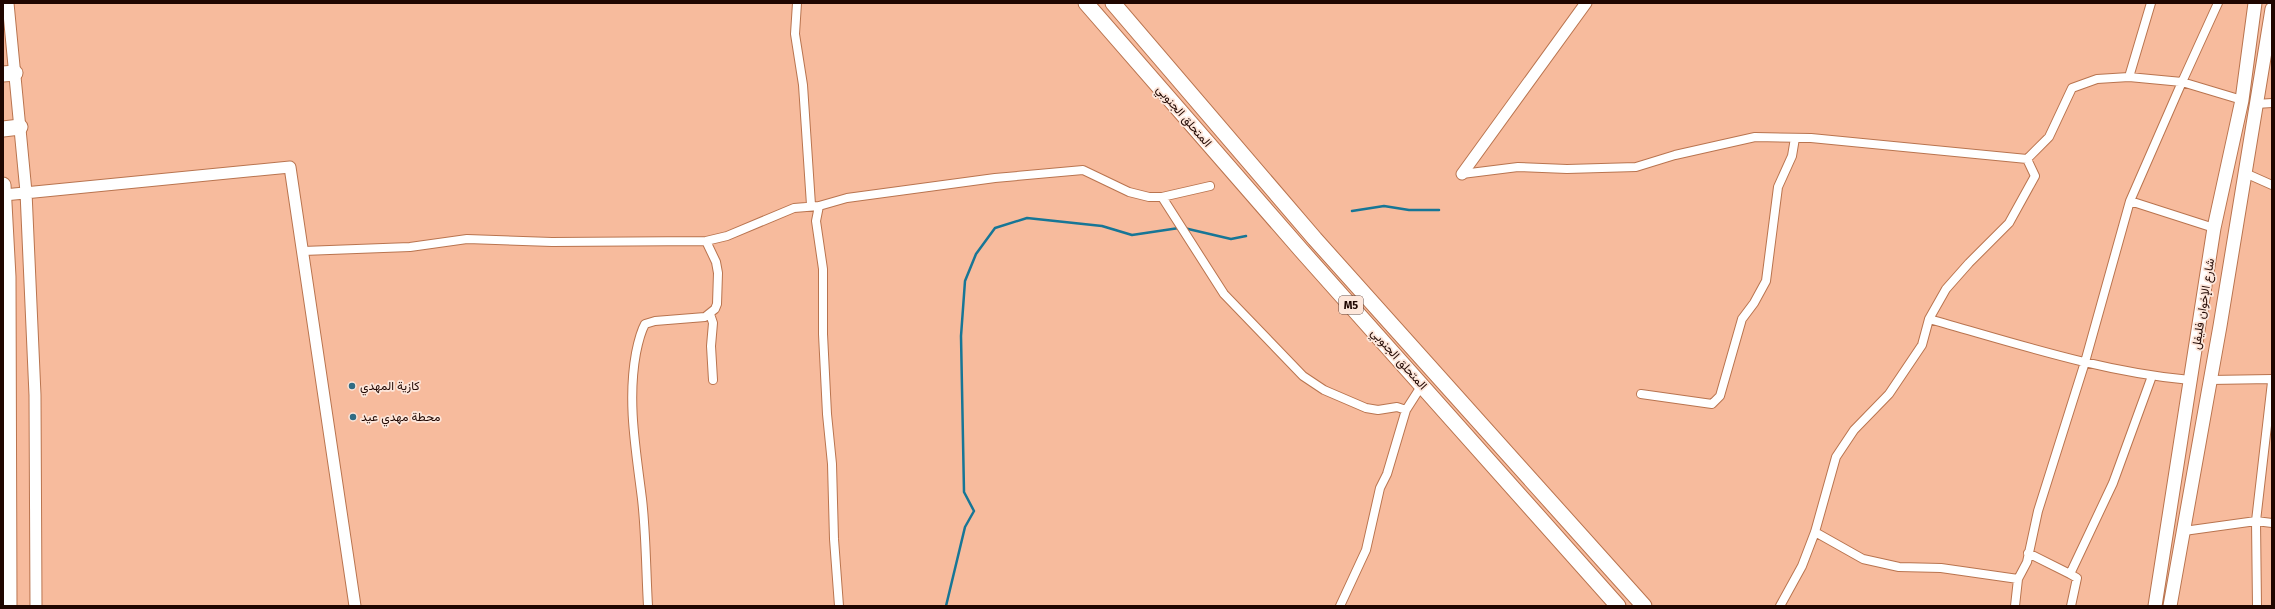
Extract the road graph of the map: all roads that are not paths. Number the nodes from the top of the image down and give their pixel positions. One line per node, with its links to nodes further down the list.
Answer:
1 (8, 3): 10 (street)
2 (797, 3): 28 (street)
3 (1086, 3): 41 (highway, المتحلق الجنوبي / M5)
4 (1113, 3): 58 (highway, المتحلق الجنوبي / M5)
5 (1586, 3): 21 (street)
6 (2151, 3): 11 (street)
7 (2218, 3): 12 (street)
8 (2255, 3): 13 (main road, شارع الإخوان فليفل)
9 (2271, 17): 15 (main road, شارع الإخوان فليفل)
10 (9, 73): 16 (street)
11 (2129, 77): 12 (street); 19 (street)
12 (2182, 82): 13 (street); 27 (street)
13 (2242, 100): 29 (main road, شارع الإخوان فليفل)
14 (2272, 103): 15 (street)
15 (2256, 104): 20 (main road, شارع الإخوان فليفل)
16 (20, 127): 17 (highway); 25 (street)
17 (3, 129)
18 (1795, 138): 19 (street); 21 (street); 42 (street)
19 (2027, 159): 33 (street)
20 (2245, 173): 22 (street); 39 (main road, شارع الإخوان فليفل)
21 (1462, 174)
22 (2272, 185)
23 (1210, 186): 26 (street)
24 (3, 190): 25 (street); 51 (highway)
25 (26, 192): 31 (street); 52 (street)
26 (1162, 197): 28 (street); 43 (street)
27 (2130, 201): 29 (street); 34 (street)
28 (815, 206): 30 (street); 55 (street)
29 (2214, 228): 38 (main road, شارع الإخوان فليفل)
30 (706, 241): 31 (street); 32 (street)
31 (303, 251): 53 (street)
32 (710, 314): 37 (street); 54 (street)
33 (1929, 319): 34 (street); 47 (street)
34 (2085, 362): 35 (street); 48 (street)
35 (2152, 376): 38 (street); 49 (street)
36 (2272, 379): 39 (street)
37 (713, 380)
38 (2190, 380): 62 (main road, شارع الإخوان فليفل)
39 (2210, 380): 46 (main road, شارع الإخوان فليفل)
40 (2272, 382): 44 (street)
41 (1422, 385): 43 (street); 57 (highway, المتحلق الجنوبي / M5)
42 (1641, 394)
43 (1406, 410): 56 (street)
44 (2256, 521): 45 (street); 46 (street); 64 (street)
45 (2272, 523)
46 (2184, 531): 63 (main road, شارع الإخوان فليفل)
47 (1815, 532): 50 (street); 59 (street)
48 (2028, 553): 49 (street); 50 (street)
49 (2070, 574): 61 (street)
50 (2018, 579): 60 (street)
51 (9, 606)
52 (36, 606)
53 (355, 606)
54 (648, 606)
55 (839, 606)
56 (1340, 606)
57 (1618, 606)
58 (1644, 606)
59 (1780, 606)
60 (2015, 606)
61 (2071, 606)
62 (2155, 606)
63 (2170, 606)
64 (2256, 606)

